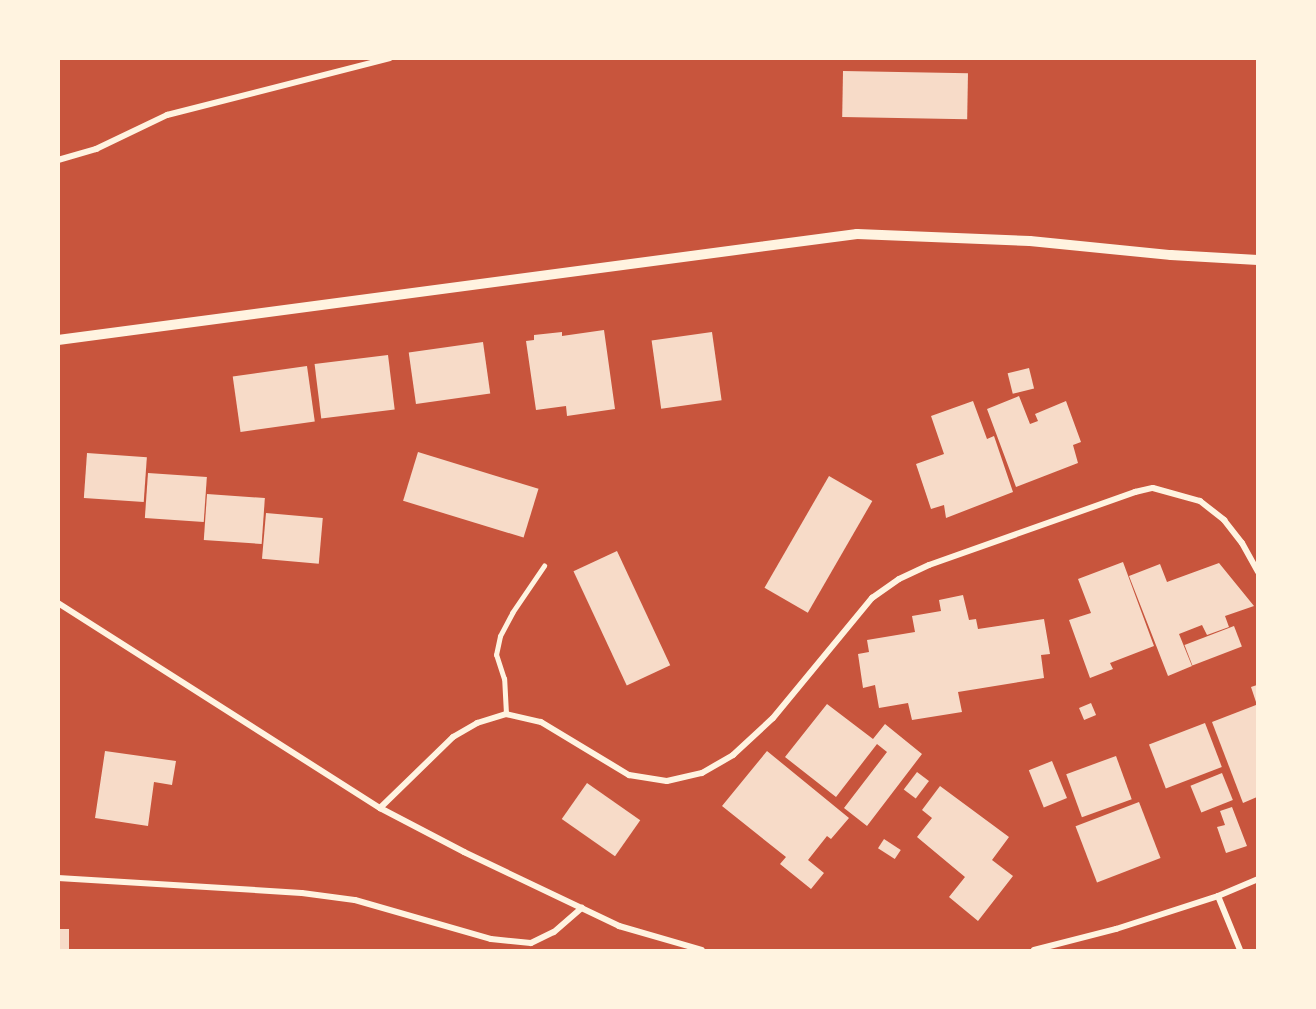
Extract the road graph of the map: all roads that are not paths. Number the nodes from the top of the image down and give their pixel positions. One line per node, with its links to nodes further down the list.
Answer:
1 (390, 58): 2 (street)
2 (58, 160)
3 (1257, 260): 4 (street)
4 (58, 340)
5 (544, 566): 8 (lane)
6 (1257, 572): 8 (street)
7 (58, 603): 9 (street)
8 (506, 714): 9 (street)
9 (380, 808): 13 (street)
10 (58, 879): 13 (street)
11 (1257, 879): 12 (street)
12 (1218, 896): 15 (street); 16 (street)
13 (582, 908): 14 (street)
14 (702, 951)
15 (1034, 951)
16 (1240, 951)

